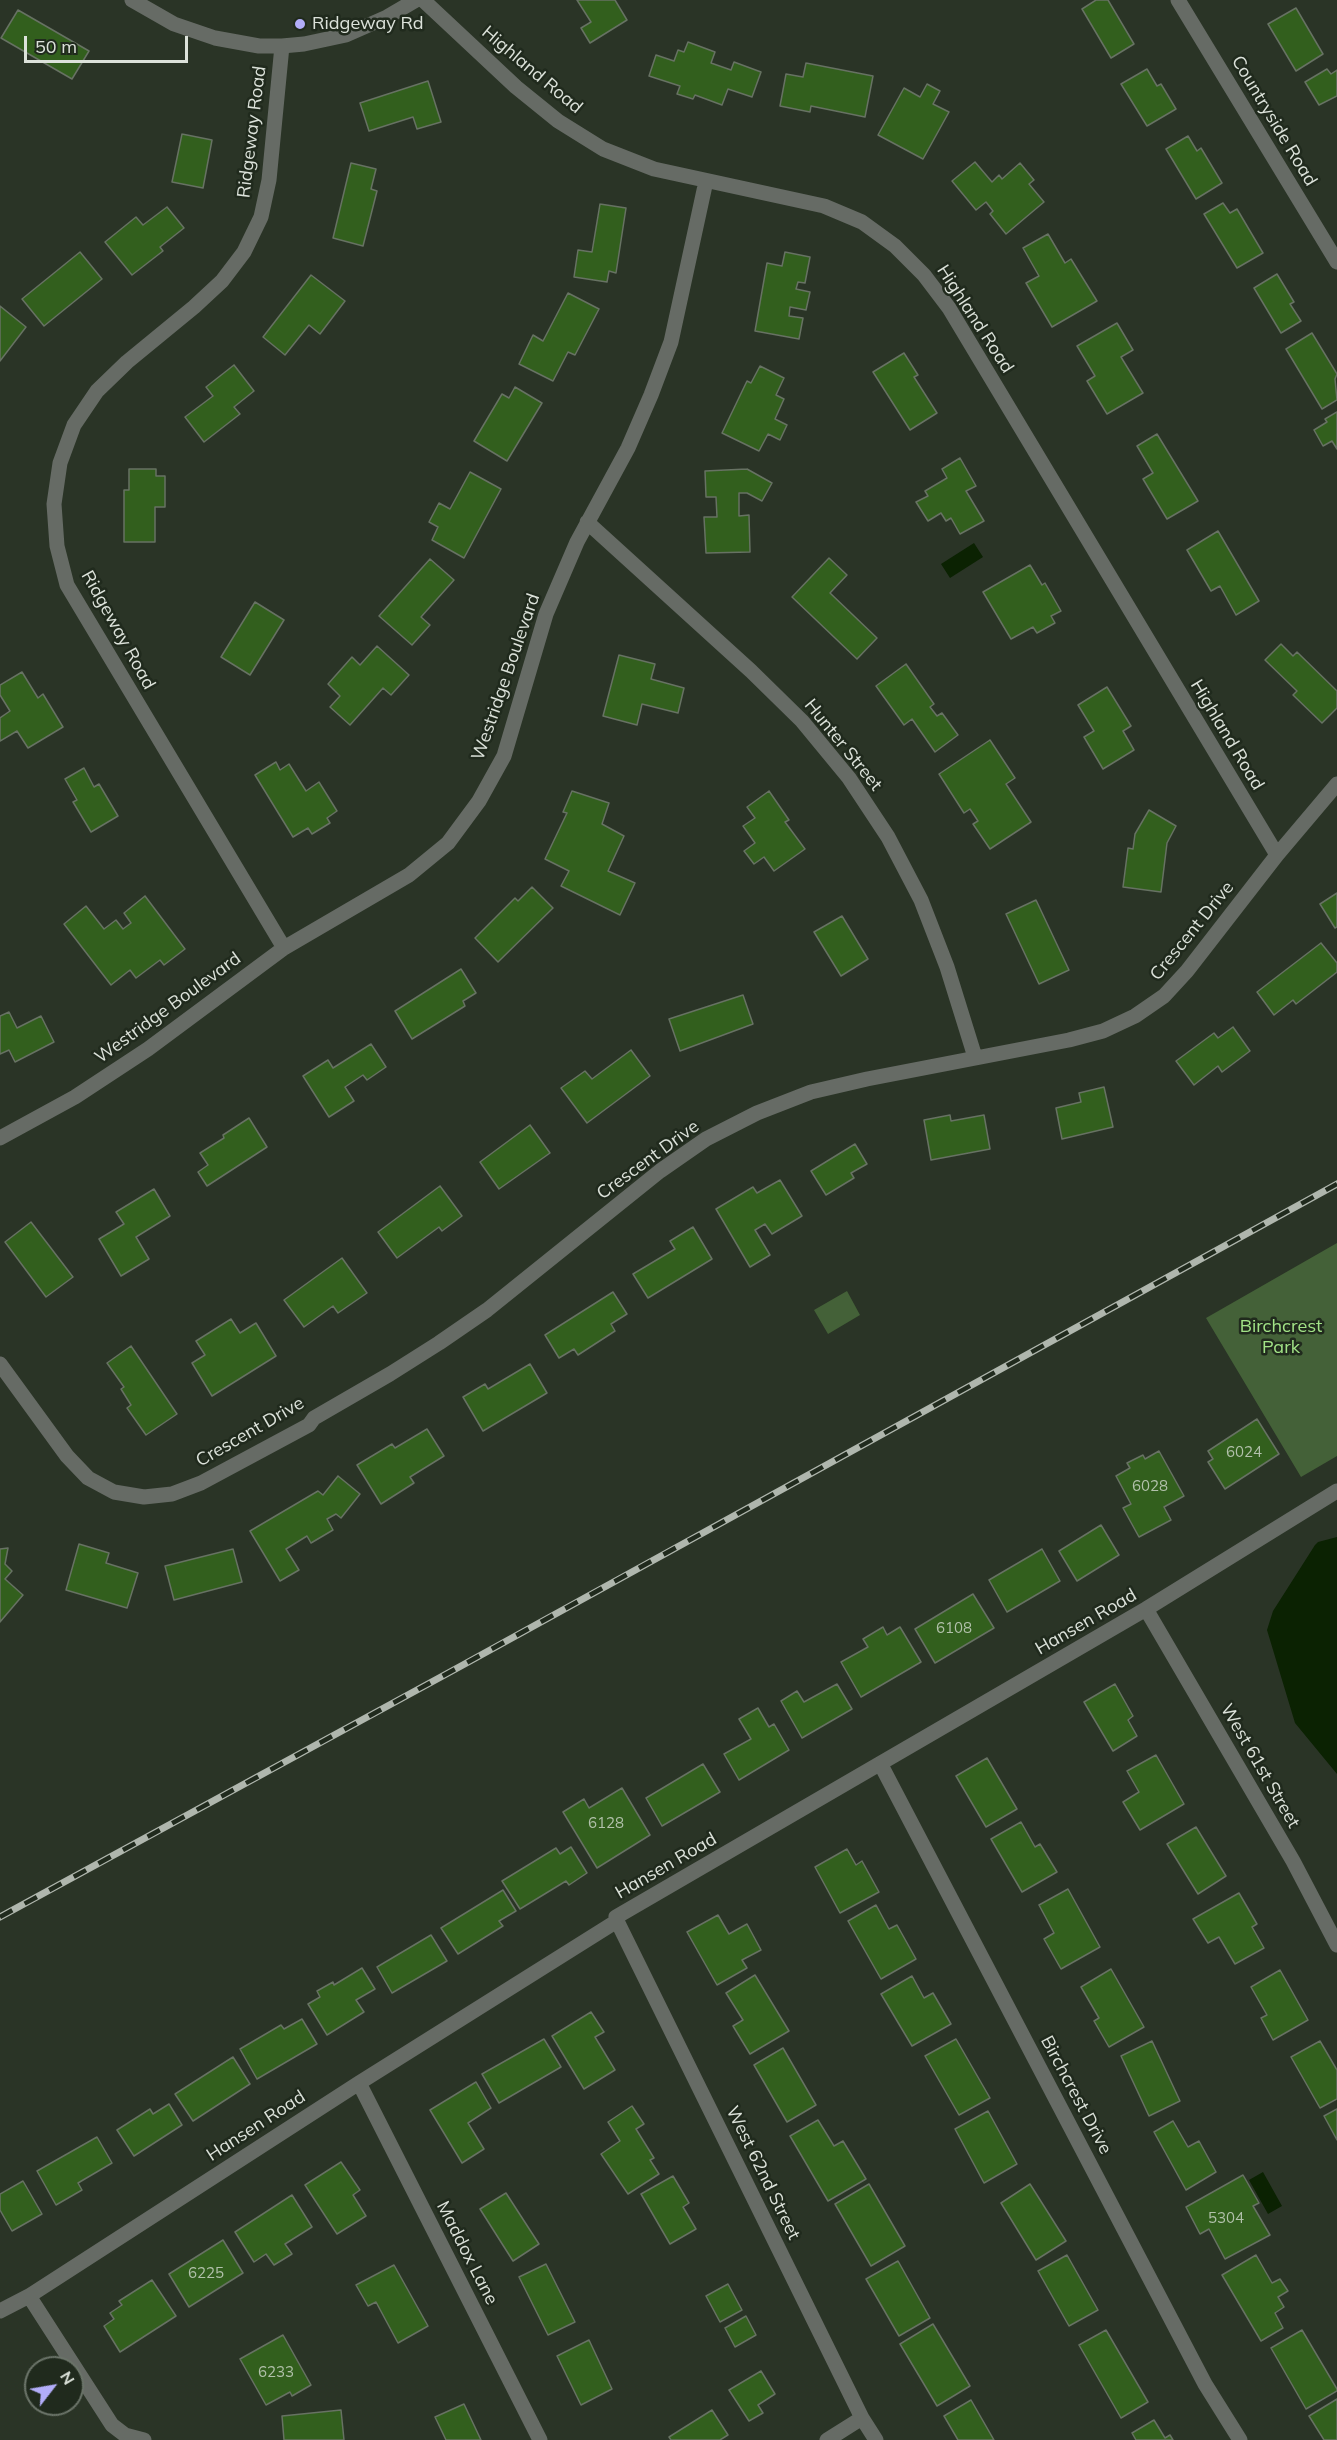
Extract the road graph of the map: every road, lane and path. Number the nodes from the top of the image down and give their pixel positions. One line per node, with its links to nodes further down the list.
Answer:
1 (132, 0): 5 (street)
2 (416, 0): 5 (street)
3 (423, 0): 6 (street, Highland Road)
4 (1178, 0): 7 (street, Countryside Road)
5 (282, 46): 11 (street, Ridgeway Road)
6 (706, 181): 8 (street, Westridge Boulevard); 10 (street, Highland Road)
7 (1337, 262)
8 (588, 522): 11 (street, Westridge Boulevard); 12 (street, Hunter Street)
9 (1337, 784): 10 (street, Crescent Drive)
10 (1277, 855): 12 (street, Crescent Drive)
11 (284, 948): 13 (street, Westridge Boulevard)
12 (975, 1057): 14 (street, Crescent Drive)
13 (0, 1138)
14 (0, 1364)
15 (1337, 1491): 16 (street, Hansen Road)
16 (1146, 1610): 17 (street, Hansen Road); 19 (street, West 61st Street)
17 (881, 1765): 18 (street, Hansen Road); 28 (street, Birchcrest Drive)
18 (617, 1921): 20 (street, Hansen Road); 23 (street, West 62nd Street)
19 (1337, 1945)
20 (360, 2083): 21 (street, Hansen Road); 25 (street, Maddox Lane)
21 (29, 2296): 22 (street, Hansen Road); 24 (street)
22 (0, 2311)
23 (862, 2418): 26 (street); 27 (street, West 62nd Street)
24 (144, 2440)
25 (540, 2440)
26 (827, 2440)
27 (876, 2440)
28 (1240, 2440)

